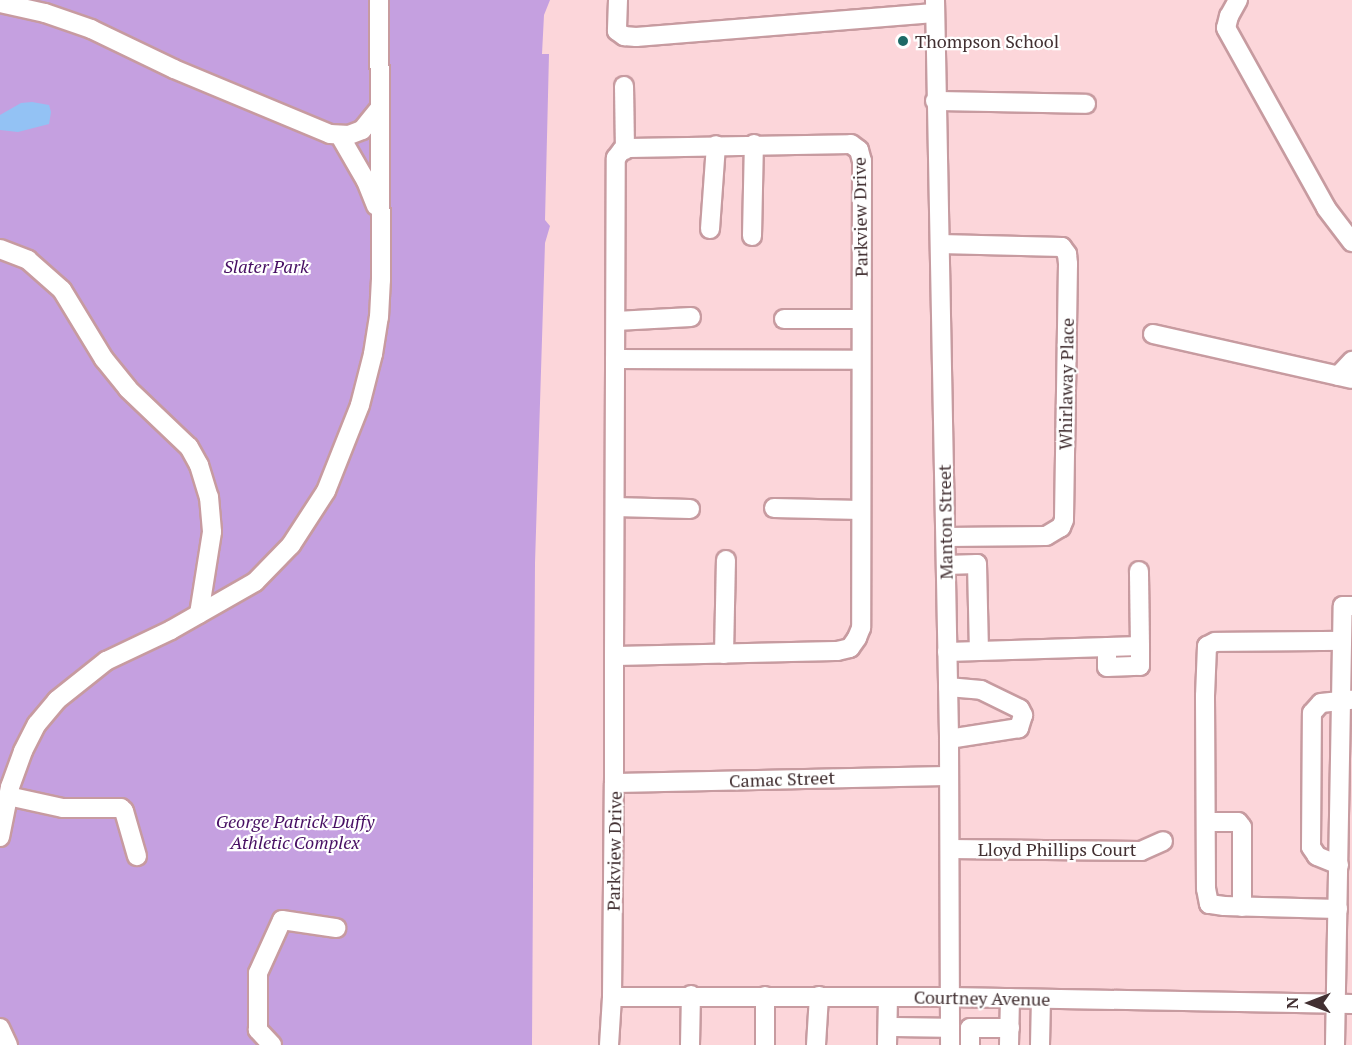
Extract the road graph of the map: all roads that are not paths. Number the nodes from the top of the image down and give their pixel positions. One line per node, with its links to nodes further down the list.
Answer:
1 (379, 0): 9 (street)
2 (618, 0): 5 (street)
3 (1238, 0): 17 (street)
4 (0, 3): 10 (street)
5 (934, 6): 7 (street, Manton Street)
6 (624, 86): 13 (street)
7 (935, 101): 8 (street); 18 (street, Manton Street)
8 (1086, 104)
9 (380, 108): 10 (street); 14 (street)
10 (340, 136): 14 (street)
11 (754, 144): 12 (street, Parkview Drive); 16 (street); 22 (street, Parkview Drive)
12 (716, 145): 13 (street, Parkview Drive); 15 (street)
13 (625, 150): 23 (street, Parkview Drive)
14 (379, 211): 38 (street)
15 (711, 229)
16 (752, 236)
17 (1352, 242)
18 (939, 244): 33 (street, Manton Street); 33 (street, Whirlaway Place)
19 (0, 249): 38 (street)
20 (691, 316): 23 (street)
21 (784, 319): 22 (street)
22 (861, 319): 26 (street, Parkview Drive)
23 (616, 321): 25 (street, Parkview Drive)
24 (1153, 334): 28 (street)
25 (615, 359): 26 (street); 29 (street, Parkview Drive)
26 (861, 360): 32 (street, Parkview Drive)
27 (1352, 361): 28 (street)
28 (1345, 377)
29 (615, 507): 31 (street); 43 (street, Parkview Drive)
30 (774, 508): 32 (street)
31 (690, 510)
32 (861, 510): 42 (street, Parkview Drive)
33 (946, 537): 35 (street, Manton Street)
34 (726, 560): 42 (street)
35 (946, 565): 40 (street); 41 (street, Manton Street)
36 (1139, 571): 40 (street)
37 (1352, 606): 39 (street)
38 (199, 615): 49 (street)
39 (1341, 641): 45 (street); 50 (street)
40 (978, 651): 41 (street)
41 (947, 652): 44 (street, Manton Street)
42 (724, 654): 43 (street, Parkview Drive)
43 (614, 656): 48 (street, Parkview Drive)
44 (948, 687): 46 (street, Manton Street); 46 (street)
45 (1347, 700): 53 (street); 56 (street)
46 (949, 739): 47 (street, Manton Street)
47 (949, 776): 48 (street, Camac Street); 54 (street, Manton Street)
48 (614, 783): 63 (street, Parkview Drive)
49 (8, 796): 51 (street); 55 (street)
50 (1206, 822): 57 (street); 57 (street)
51 (0, 837)
52 (1163, 841): 54 (street, Lloyd Phillips Court)
53 (1346, 842): 56 (street)
54 (950, 849): 65 (street, Manton Street)
55 (137, 856)
56 (1339, 865): 58 (street)
57 (1242, 907): 58 (street)
58 (1343, 913): 68 (street)
59 (336, 928): 74 (street)
60 (691, 995): 61 (street, Courtney Avenue); 63 (street, Courtney Avenue); 76 (street)
61 (765, 996): 62 (street, Courtney Avenue); 77 (street)
62 (819, 996): 64 (street, Courtney Avenue); 78 (street)
63 (612, 997): 75 (street, Parkview Drive)
64 (888, 997): 65 (street, Courtney Avenue); 70 (street)
65 (950, 997): 66 (street, Courtney Avenue); 71 (street, Manton Street)
66 (1010, 998): 67 (street, Courtney Avenue); 72 (street)
67 (1041, 999): 68 (street, Courtney Avenue); 80 (street)
68 (1344, 1004): 81 (street)
69 (0, 1028): 73 (street)
70 (888, 1036): 71 (street)
71 (950, 1036)
72 (1009, 1037): 79 (street)
73 (8, 1045)
74 (272, 1045)
75 (609, 1045)
76 (690, 1045)
77 (765, 1045)
78 (816, 1045)
79 (970, 1045)
80 (1040, 1045)
81 (1335, 1045)

